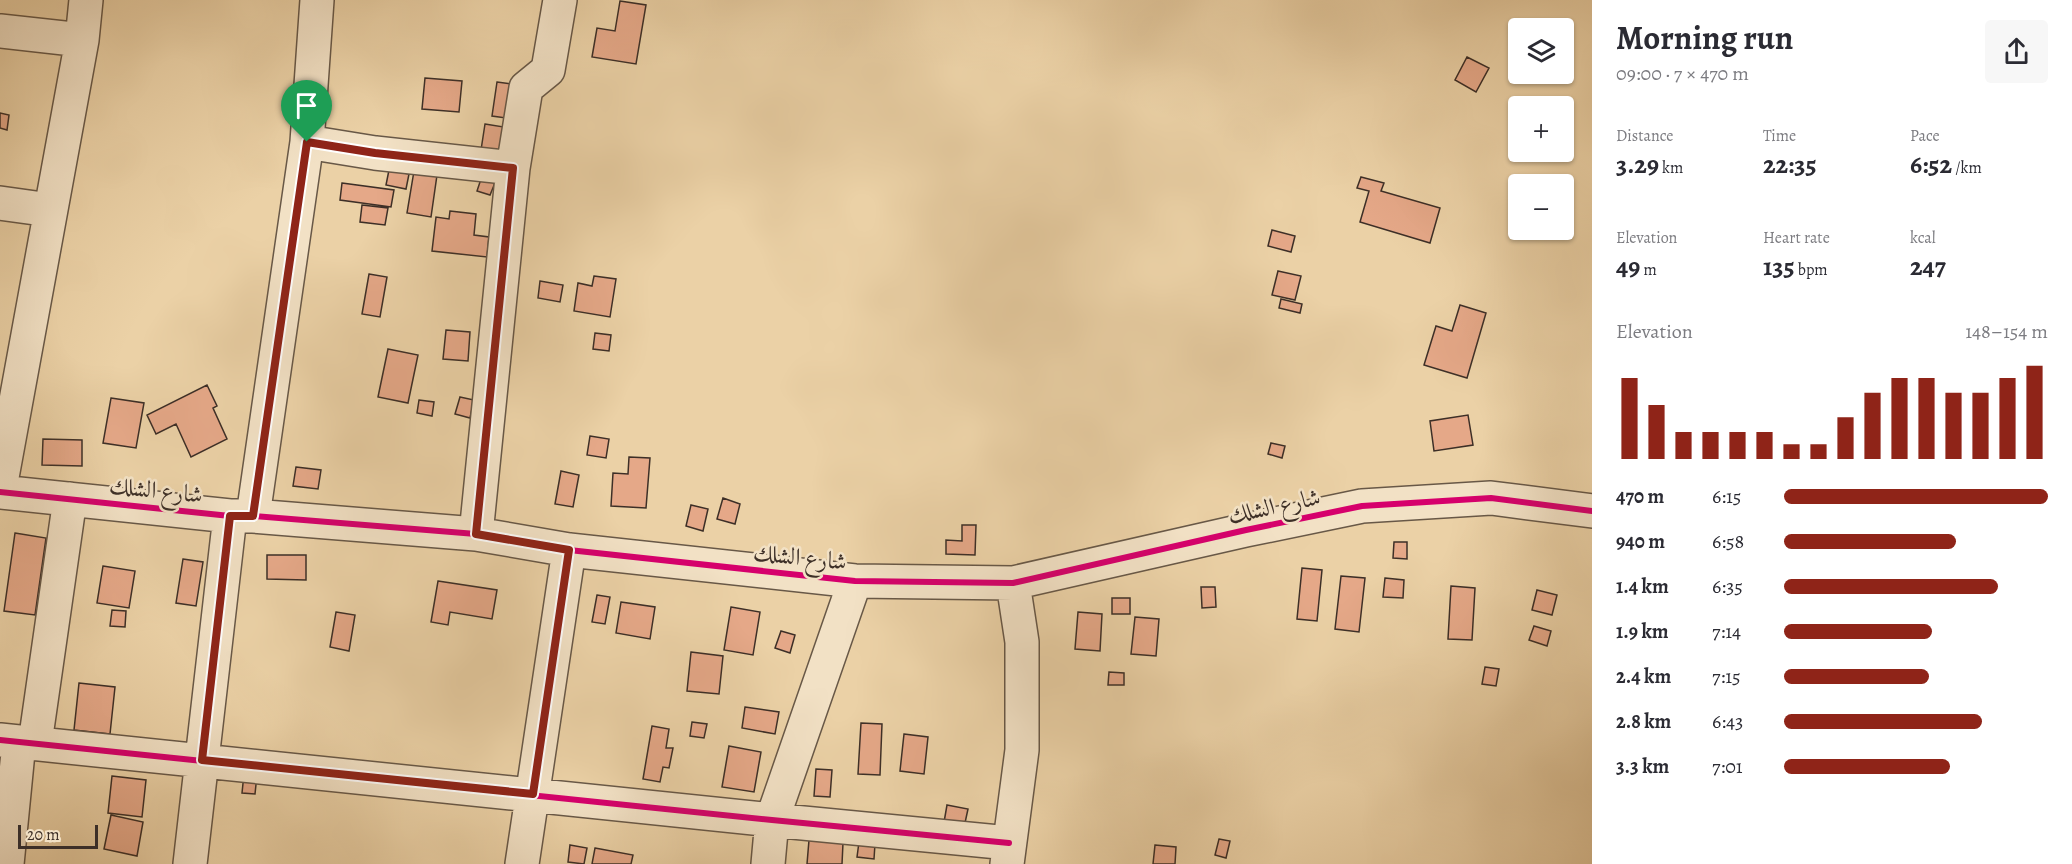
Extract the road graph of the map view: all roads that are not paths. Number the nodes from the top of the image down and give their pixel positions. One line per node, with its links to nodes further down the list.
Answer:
1 (86, 0): 5 (street)
2 (317, 0): 6 (street)
3 (560, 0): 7 (street)
4 (0, 31): 5 (street)
5 (82, 40): 9 (street)
6 (307, 142): 7 (street); 13 (street)
7 (513, 168): 14 (street)
8 (0, 203): 9 (street)
9 (50, 210): 10 (street)
10 (0, 490): 11 (street, شارع الشلك)
11 (70, 499): 13 (street, شارع الشلك); 18 (street)
12 (1592, 511): 17 (street, شارع الشلك)
13 (241, 516): 14 (street, شارع الشلك); 19 (street)
14 (476, 534): 15 (street, شارع الشلك)
15 (569, 550): 16 (street, شارع الشلك); 20 (street)
16 (855, 581): 17 (street, شارع الشلك); 21 (street)
17 (1013, 583): 22 (street)
18 (18, 742): 19 (street); 23 (street)
19 (202, 760): 20 (street); 24 (street)
20 (533, 794): 21 (street); 25 (street)
21 (772, 820): 22 (street); 26 (street)
22 (1008, 853)
23 (7, 864)
24 (190, 864)
25 (522, 864)
26 (768, 864)

